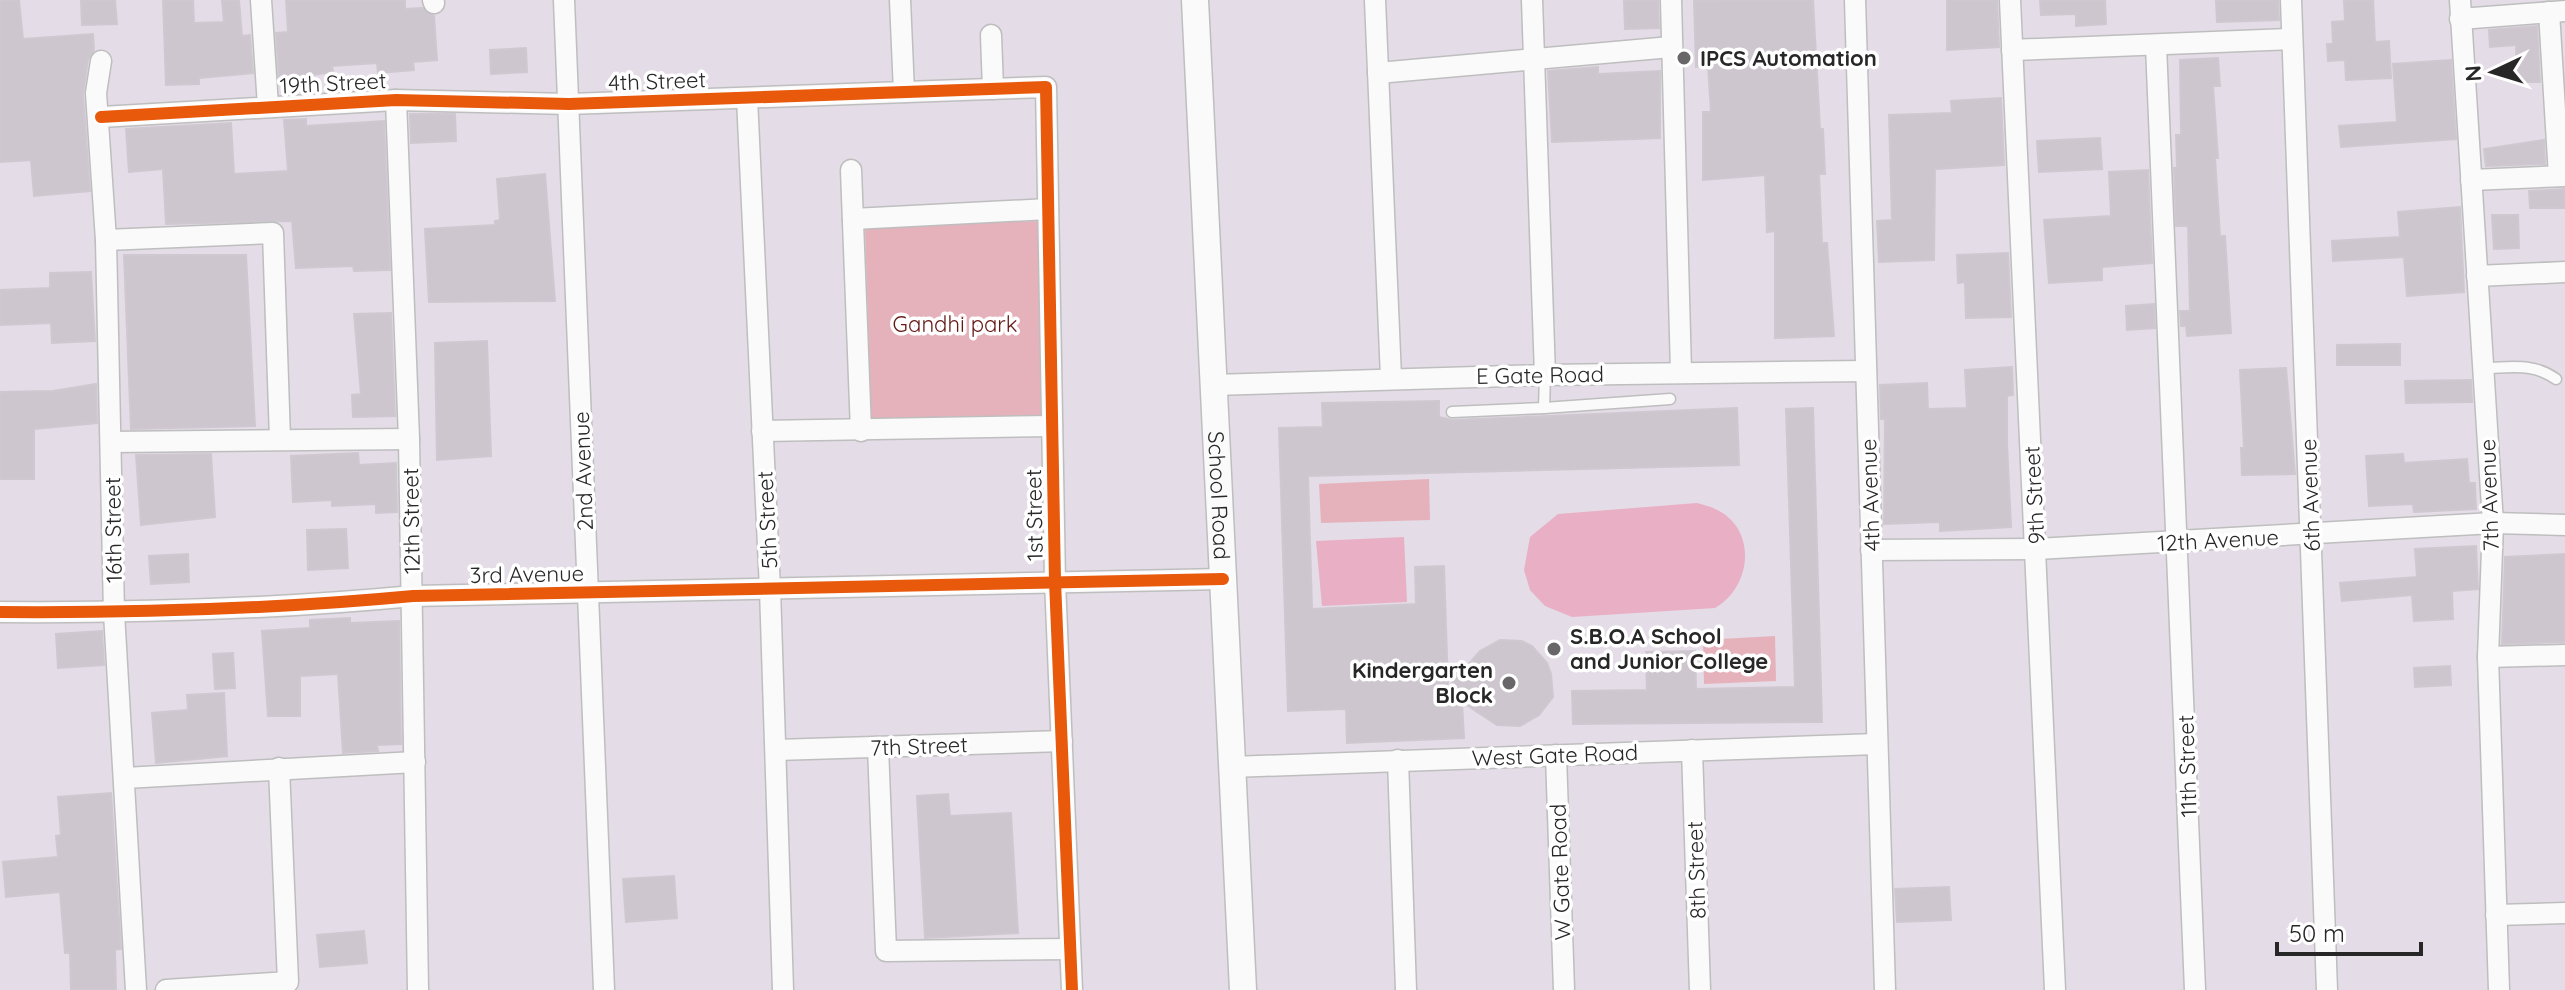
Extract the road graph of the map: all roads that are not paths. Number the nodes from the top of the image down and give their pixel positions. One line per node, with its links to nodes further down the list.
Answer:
1 (261, 0): 27 (street)
2 (564, 0): 26 (street, 2nd Avenue)
3 (900, 0): 22 (street)
4 (1195, 0): 43 (street, School Road)
5 (1375, 0): 20 (street)
6 (1532, 0): 18 (street)
7 (1671, 0): 16 (street)
8 (1855, 0): 38 (street, 4th Avenue)
9 (2010, 0): 17 (street, 9th Street)
10 (2291, 0): 14 (street, 6th Avenue)
11 (2460, 9): 12 (street); 31 (street, 7th Avenue)
12 (2557, 12): 23 (street)
13 (991, 35): 21 (street)
14 (2291, 39): 15 (street); 55 (street, 6th Avenue)
15 (2156, 45): 17 (street); 56 (street, 11th Street)
16 (1671, 47): 18 (street); 39 (street)
17 (2012, 50): 57 (street, 9th Street)
18 (1535, 57): 20 (street); 40 (street)
19 (101, 61): 28 (street, 16th Street)
20 (1378, 73): 41 (street)
21 (993, 89): 22 (street); 32 (street, 1st Street)
22 (904, 92): 24 (street)
23 (2560, 92): 30 (street)
24 (747, 98): 26 (street, 4th Street); 48 (street, 5th Street)
25 (396, 100): 26 (street, 19th Street); 27 (street, 19th Street); 51 (street, 12th Street)
26 (569, 104): 62 (street, 2nd Avenue)
27 (268, 106): 28 (street, 19th Street)
28 (101, 117): 34 (street, 16th Street)
29 (851, 170): 33 (street)
30 (2562, 176): 31 (street)
31 (2471, 180): 36 (street, 7th Avenue)
32 (1048, 209): 33 (street); 47 (street, 1st Street)
33 (853, 219): 49 (street)
34 (106, 240): 50 (street); 52 (street, 16th Street)
35 (2565, 272): 36 (street)
36 (2477, 276): 37 (street, 7th Avenue)
37 (2483, 368): 42 (lane); 53 (street, 7th Avenue)
38 (1866, 371): 39 (street, E Gate Road); 58 (street, 4th Avenue)
39 (1681, 372): 40 (street, E Gate Road)
40 (1545, 375): 41 (street, E Gate Road); 45 (lane)
41 (1391, 378): 43 (street, E Gate Road)
42 (2556, 379)
43 (1214, 385): 59 (street, School Road)
44 (1670, 399): 45 (lane)
45 (1544, 408): 46 (lane)
46 (1452, 412)
47 (1052, 426): 49 (street); 60 (street, 1st Street)
48 (762, 431): 49 (street); 61 (street, 5th Street)
49 (861, 431)
50 (280, 439): 51 (street); 52 (street)
51 (409, 439): 63 (street, 12th Street)
52 (111, 442): 65 (street, 16th Street)
53 (2493, 523): 54 (street, 12th Avenue); 55 (street, 12th Avenue); 67 (street, 7th Avenue)
54 (2565, 525)
55 (2312, 535): 56 (street, 12th Avenue); 95 (street, 6th Avenue)
56 (2179, 542): 57 (street, 12th Avenue); 94 (street, 11th Street)
57 (2037, 549): 58 (street, 12th Avenue); 93 (street, 9th Street)
58 (1871, 550): 69 (street, 4th Avenue)
59 (1223, 579): 60 (street, 3rd Avenue); 76 (street, School Road)
60 (1055, 581): 61 (street, 3rd Avenue); 68 (street, 1st Street)
61 (770, 589): 62 (street, 3rd Avenue); 71 (street, 5th Street)
62 (588, 592): 63 (street, 3rd Avenue); 85 (street, 2nd Avenue)
63 (413, 596): 65 (street, 3rd Avenue); 75 (street, 12th Street)
64 (0, 612): 65 (street, 3rd Avenue)
65 (114, 613): 78 (street, 16th Street)
66 (2565, 655): 67 (street)
67 (2488, 657): 80 (street, 7th Avenue)
68 (1062, 741): 70 (street, 7th Street); 81 (street, 1st Street)
69 (1877, 744): 72 (street, West Gate Road); 92 (street, 4th Avenue)
70 (878, 747): 71 (street, 7th Street); 81 (street)
71 (776, 750): 86 (street, 5th Street)
72 (1692, 750): 73 (street, West Gate Road); 91 (street, 8th Street)
73 (1556, 755): 74 (street, West Gate Road); 90 (street, W Gate Road)
74 (1398, 760): 76 (street, West Gate Road); 89 (street)
75 (415, 762): 77 (street); 84 (street, 12th Street)
76 (1232, 767): 88 (street, School Road)
77 (279, 768): 78 (street); 83 (street)
78 (125, 778): 82 (street, 16th Street)
79 (2565, 913): 80 (street)
80 (2496, 915): 96 (street, 7th Avenue)
81 (1070, 949): 87 (street, 1st Street)
82 (136, 990)
83 (166, 990)
84 (418, 990)
85 (604, 990)
86 (783, 990)
87 (1072, 990)
88 (1243, 990)
89 (1406, 990)
90 (1564, 990)
91 (1700, 990)
92 (1885, 990)
93 (2055, 990)
94 (2195, 990)
95 (2327, 990)
96 (2499, 990)

